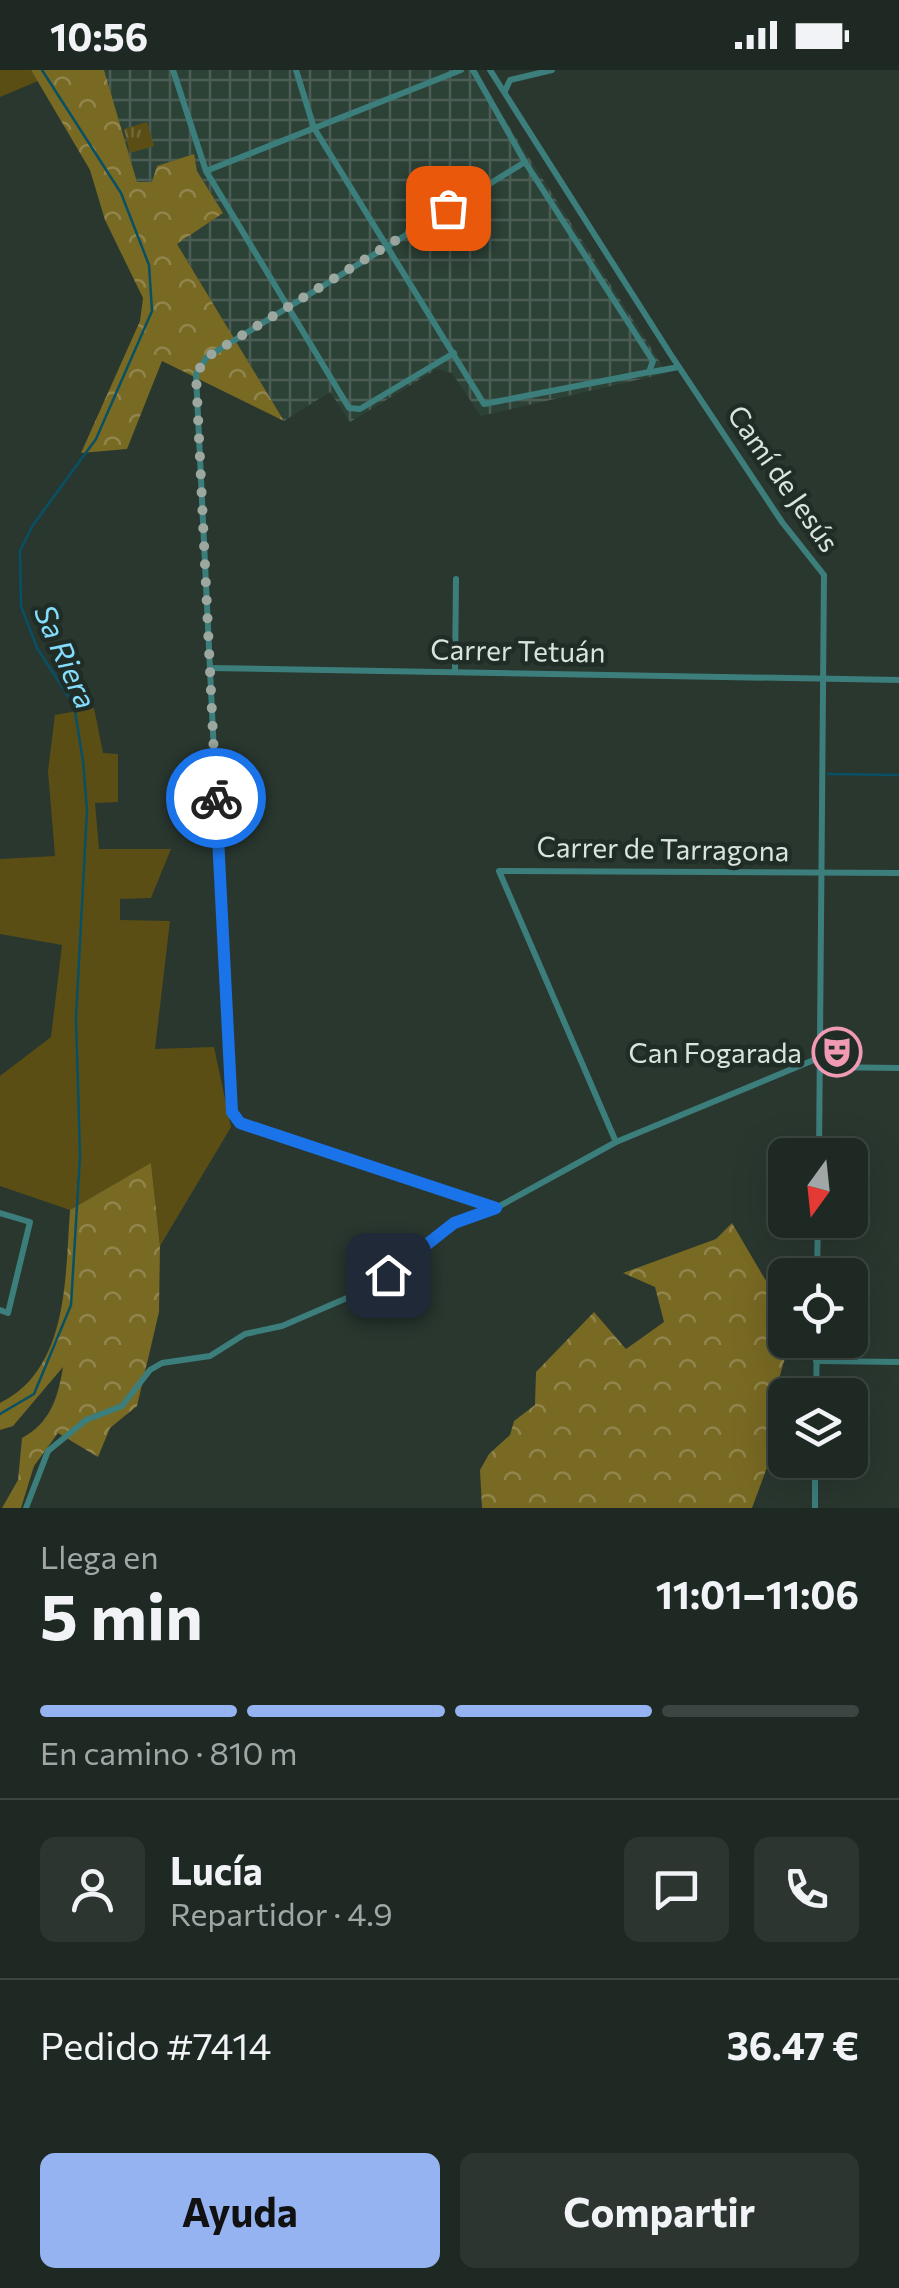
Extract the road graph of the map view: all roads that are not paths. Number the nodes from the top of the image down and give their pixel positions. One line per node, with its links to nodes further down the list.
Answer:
1 (173, 70): 10 (street)
2 (296, 70): 8 (street)
3 (462, 70): 8 (street)
4 (473, 70): 9 (street)
5 (490, 70): 7 (street, Camí de Jesús)
6 (552, 70): 7 (street)
7 (504, 92): 14 (street, Camí de Jesús)
8 (314, 128): 10 (street); 11 (street)
9 (526, 162): 11 (street); 15 (street)
10 (206, 170): 12 (street)
11 (387, 244): 12 (street); 13 (street)
12 (288, 306): 13 (street); 17 (street)
13 (454, 353): 15 (street)
14 (679, 367): 15 (street); 19 (street, Camí de Jesús)
15 (651, 370)
16 (456, 579): 18 (street)
17 (210, 668): 18 (street, Carrer Tetuán); 28 (street)
18 (454, 672): 19 (street, Carrer Tetuán)
19 (825, 678): 20 (street, Carrer Tetuán); 21 (street, Camí de Jesús)
20 (899, 680)
21 (822, 872): 22 (street); 23 (street, Camí de Jesús); 27 (street, Carrer de Tarragona)
22 (899, 873)
23 (820, 1057): 24 (street, Camí de Jesús); 27 (street)
24 (821, 1067): 25 (street); 26 (street, Camí de Jesús)
25 (899, 1068)
26 (819, 1138)
27 (616, 1142): 28 (street)
28 (496, 1208): 35 (street)
29 (0, 1212): 30 (street)
30 (0, 1310)
31 (816, 1361): 32 (street); 33 (street)
32 (899, 1362)
33 (816, 1378)
34 (815, 1478): 36 (street)
35 (26, 1508)
36 (815, 1508)

